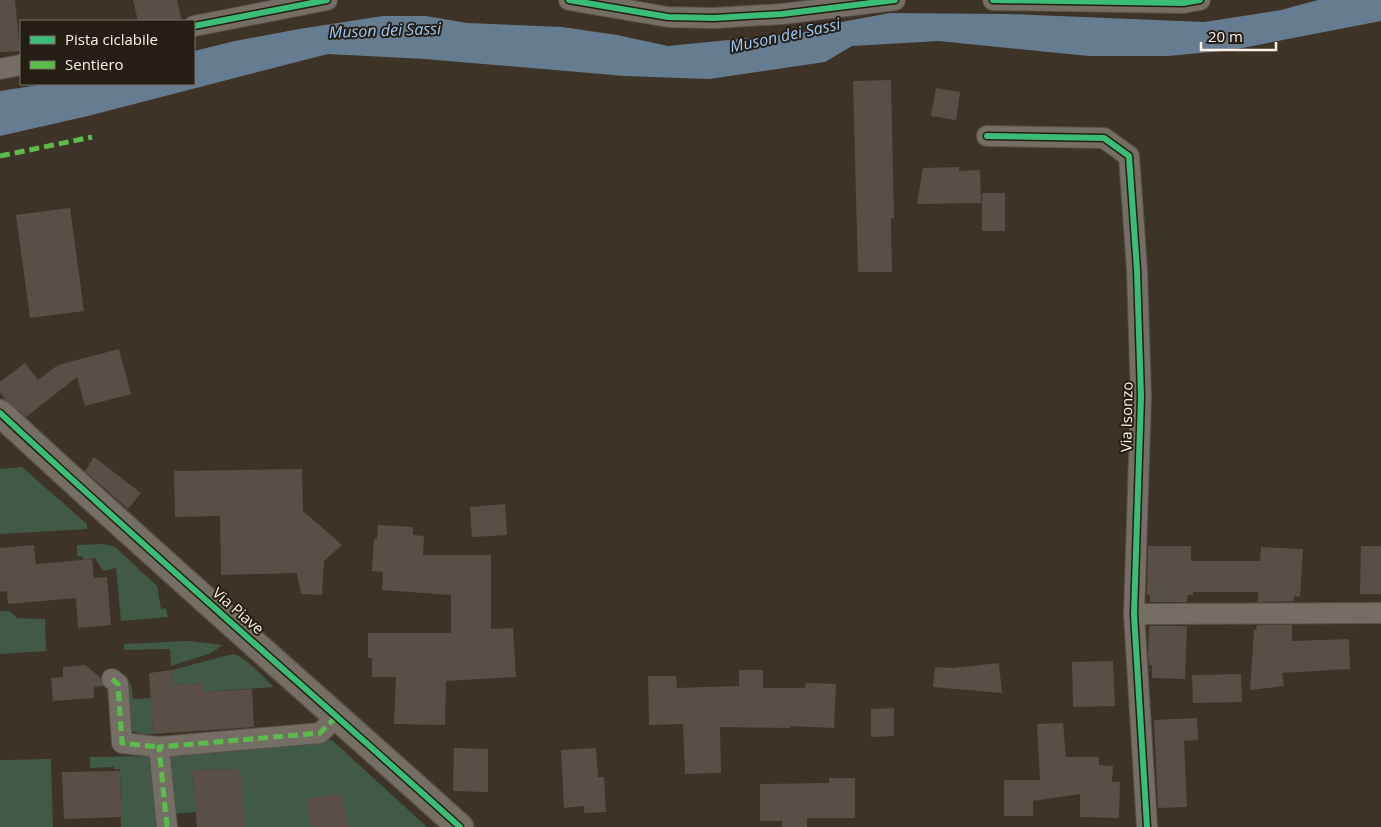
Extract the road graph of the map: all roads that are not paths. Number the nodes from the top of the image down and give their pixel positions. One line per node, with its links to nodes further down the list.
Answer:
1 (328, 0): 6 (street)
2 (569, 0): 3 (street)
3 (895, 0)
4 (992, 0): 5 (street)
5 (1200, 0)
6 (195, 26)
7 (20, 64): 8 (street)
8 (0, 69)
9 (987, 136): 12 (street, Via Isonzo)
10 (0, 413): 14 (street, Via Piave)
11 (1381, 613): 12 (street)
12 (1134, 614): 18 (street, Via Isonzo)
13 (112, 679): 15 (street)
14 (337, 716): 15 (street); 17 (street, Via Piave)
15 (159, 747): 16 (street)
16 (167, 827)
17 (460, 827)
18 (1147, 827)

